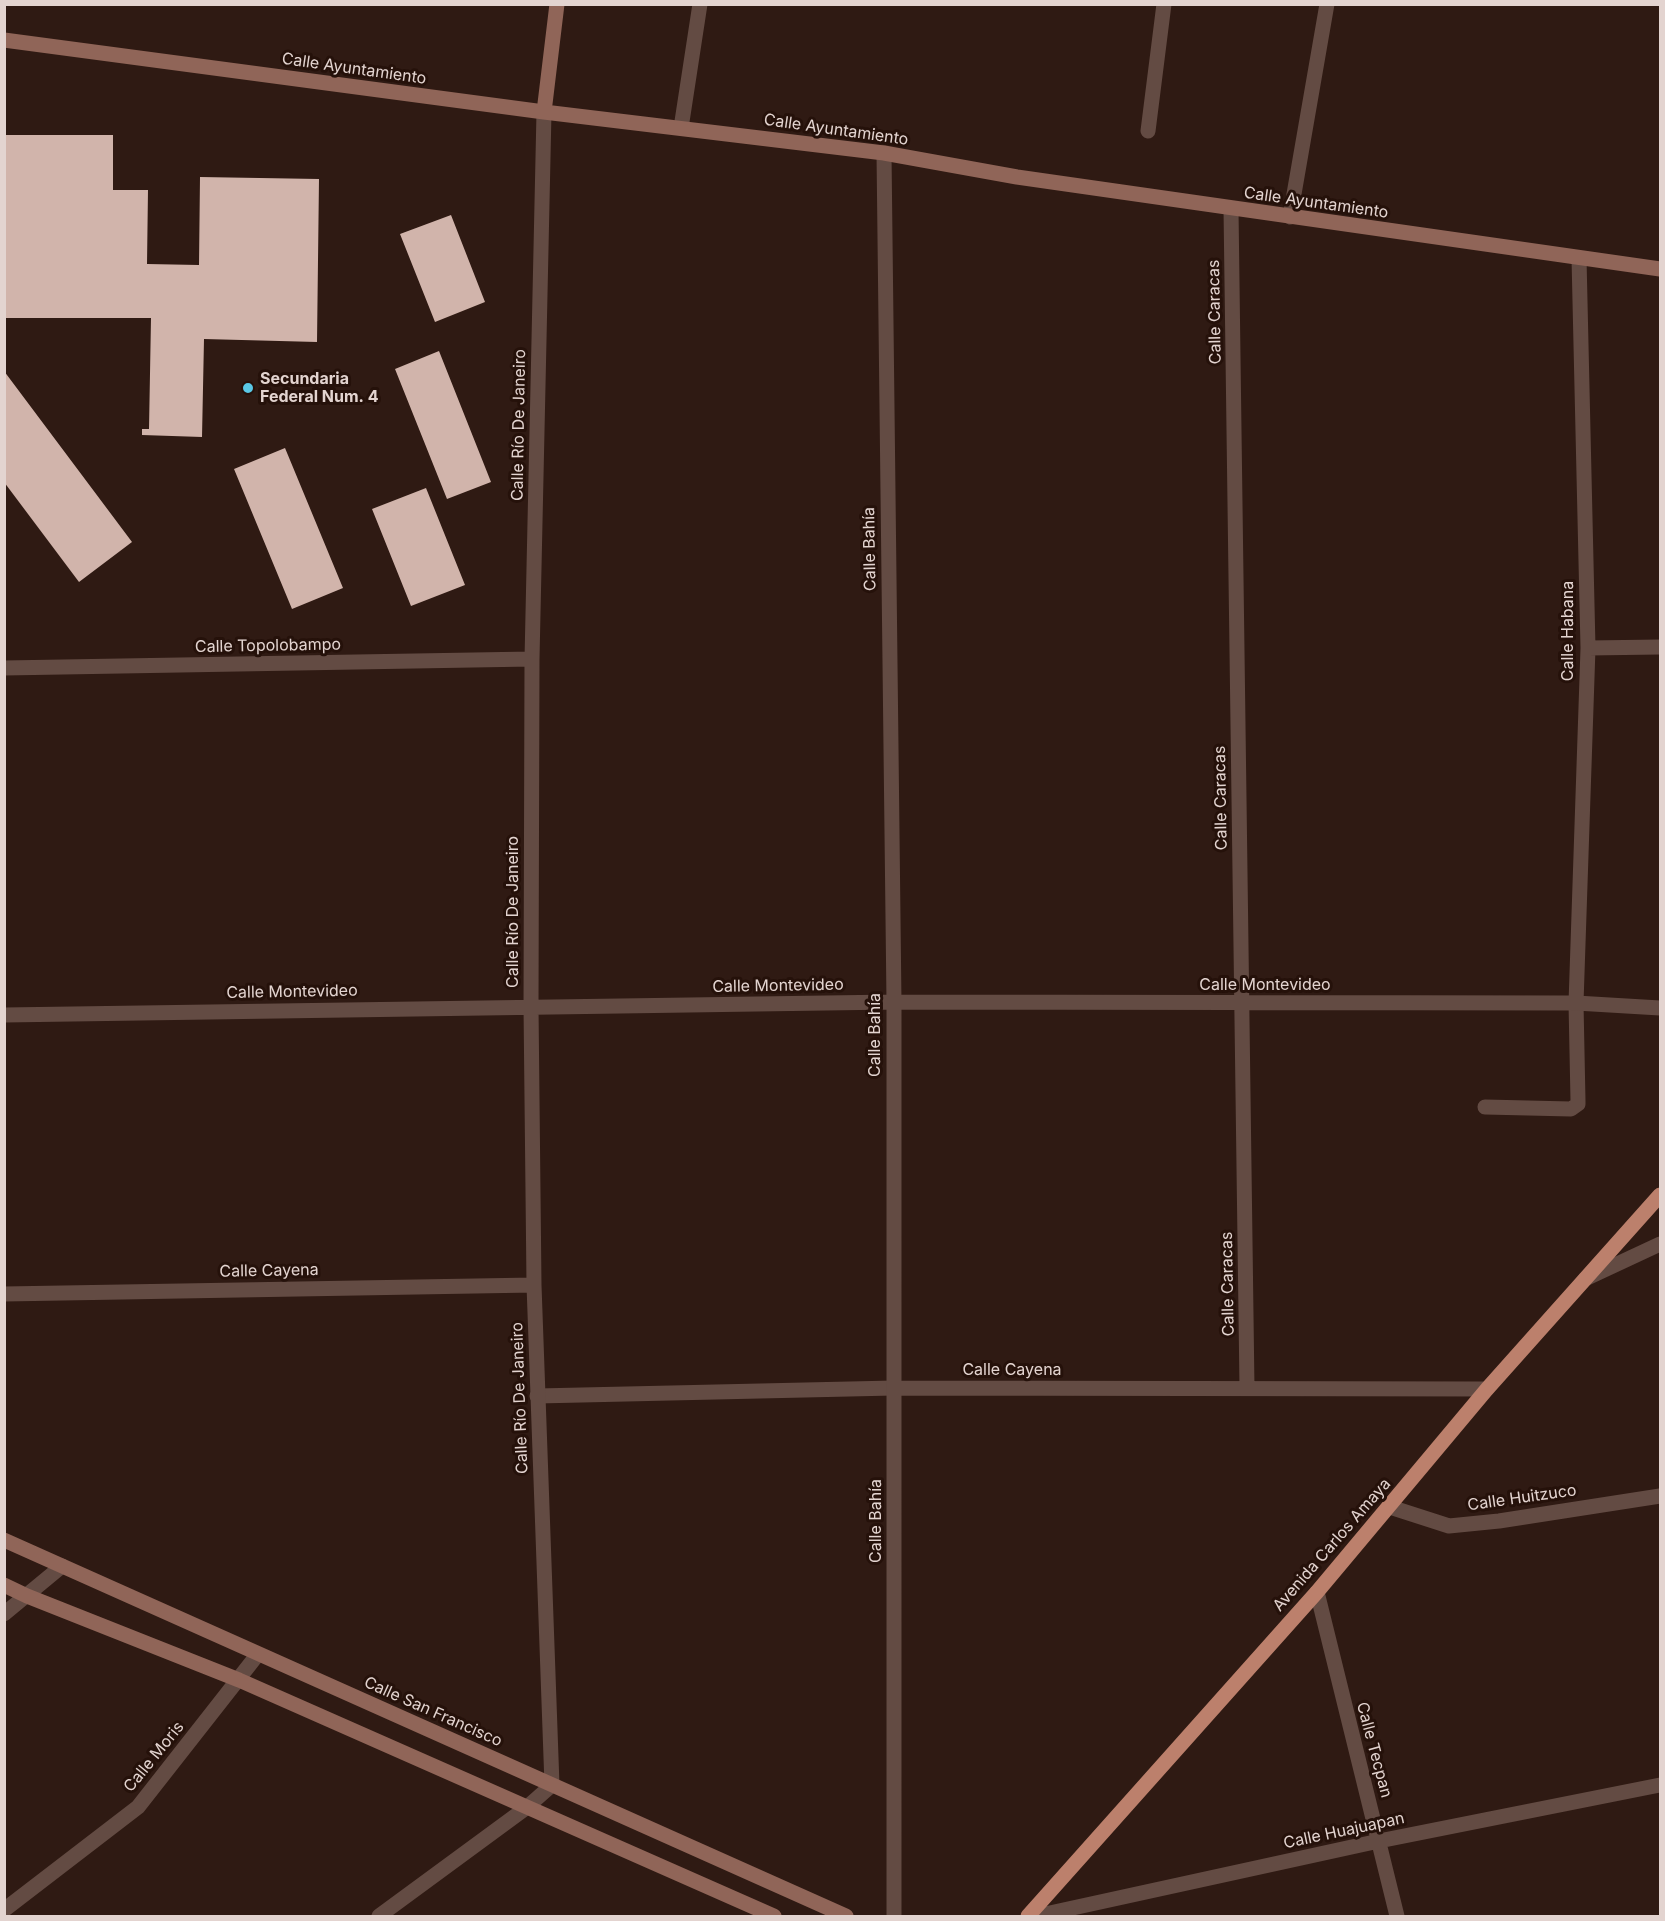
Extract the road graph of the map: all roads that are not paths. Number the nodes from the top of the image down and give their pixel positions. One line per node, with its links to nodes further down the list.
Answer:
1 (557, 4): 6 (street, Calle Río De Janeiro)
2 (700, 4): 7 (street)
3 (1164, 4): 8 (street)
4 (1327, 4): 11 (street)
5 (4, 40): 6 (street, Calle Ayuntamiento)
6 (544, 112): 7 (street, Calle Ayuntamiento); 16 (street, Calle Río De Janeiro)
7 (681, 128): 9 (street, Calle Ayuntamiento)
8 (1148, 131)
9 (884, 153): 10 (street, Calle Ayuntamiento); 18 (street, Calle Bahía)
10 (1231, 209): 11 (street, Calle Ayuntamiento); 19 (street, Calle Caracas)
11 (1290, 217): 12 (street, Calle Ayuntamiento)
12 (1579, 258): 13 (street, Calle Ayuntamiento); 15 (street, Calle Habana)
13 (1660, 269)
14 (1660, 647): 15 (street)
15 (1588, 648): 20 (street, Calle Habana)
16 (532, 659): 17 (street, Calle Topolobampo); 21 (street, Calle Río De Janeiro)
17 (4, 668)
18 (894, 1002): 19 (street, Calle Montevideo); 21 (street, Calle Montevideo); 30 (street, Calle Bahía)
19 (1241, 1003): 20 (street, Calle Montevideo); 31 (street, Calle Caracas)
20 (1576, 1003): 22 (street, Calle Montevideo); 24 (street, Calle Habana)
21 (531, 1006): 23 (street, Calle Montevideo); 28 (street, Calle Río De Janeiro)
22 (1660, 1008)
23 (4, 1015)
24 (1485, 1107)
25 (1660, 1195): 27 (main road, Avenida Carlos Amaya)
26 (1660, 1244): 27 (street)
27 (1585, 1279): 32 (main road, Avenida Carlos Amaya)
28 (534, 1285): 29 (street, Calle Cayena); 33 (street, Calle Río De Janeiro)
29 (4, 1294)
30 (894, 1388): 31 (street, Calle Cayena); 33 (street, Calle Cayena); 52 (street, Calle Bahía)
31 (1247, 1388): 32 (street, Calle Cayena)
32 (1487, 1389): 35 (main road, Avenida Carlos Amaya)
33 (537, 1396): 44 (street, Calle Río De Janeiro)
34 (1660, 1496): 35 (street, Calle Huitzuco)
35 (1390, 1507): 39 (main road, Avenida Carlos Amaya)
36 (4, 1540): 37 (street, Calle San Francisco)
37 (62, 1566): 40 (street); 42 (street, Calle San Francisco)
38 (4, 1585): 40 (street)
39 (1317, 1592): 47 (street, Calle Tecpan); 53 (main road, Avenida Carlos Amaya)
40 (27, 1596): 41 (street); 43 (street)
41 (4, 1614)
42 (258, 1654): 43 (street, Calle Moris); 44 (street, Calle San Francisco)
43 (239, 1680): 46 (street); 48 (street, Calle Moris)
44 (552, 1785): 46 (street); 51 (street, Calle San Francisco)
45 (1660, 1785): 47 (street, Calle Huajuapan)
46 (526, 1808): 49 (street); 50 (street)
47 (1379, 1841): 54 (street, Calle Huajuapan); 55 (street, Calle Tecpan)
48 (4, 1910)
49 (379, 1917)
50 (774, 1917)
51 (846, 1917)
52 (894, 1917)
53 (1028, 1917)
54 (1036, 1917)
55 (1397, 1917)

